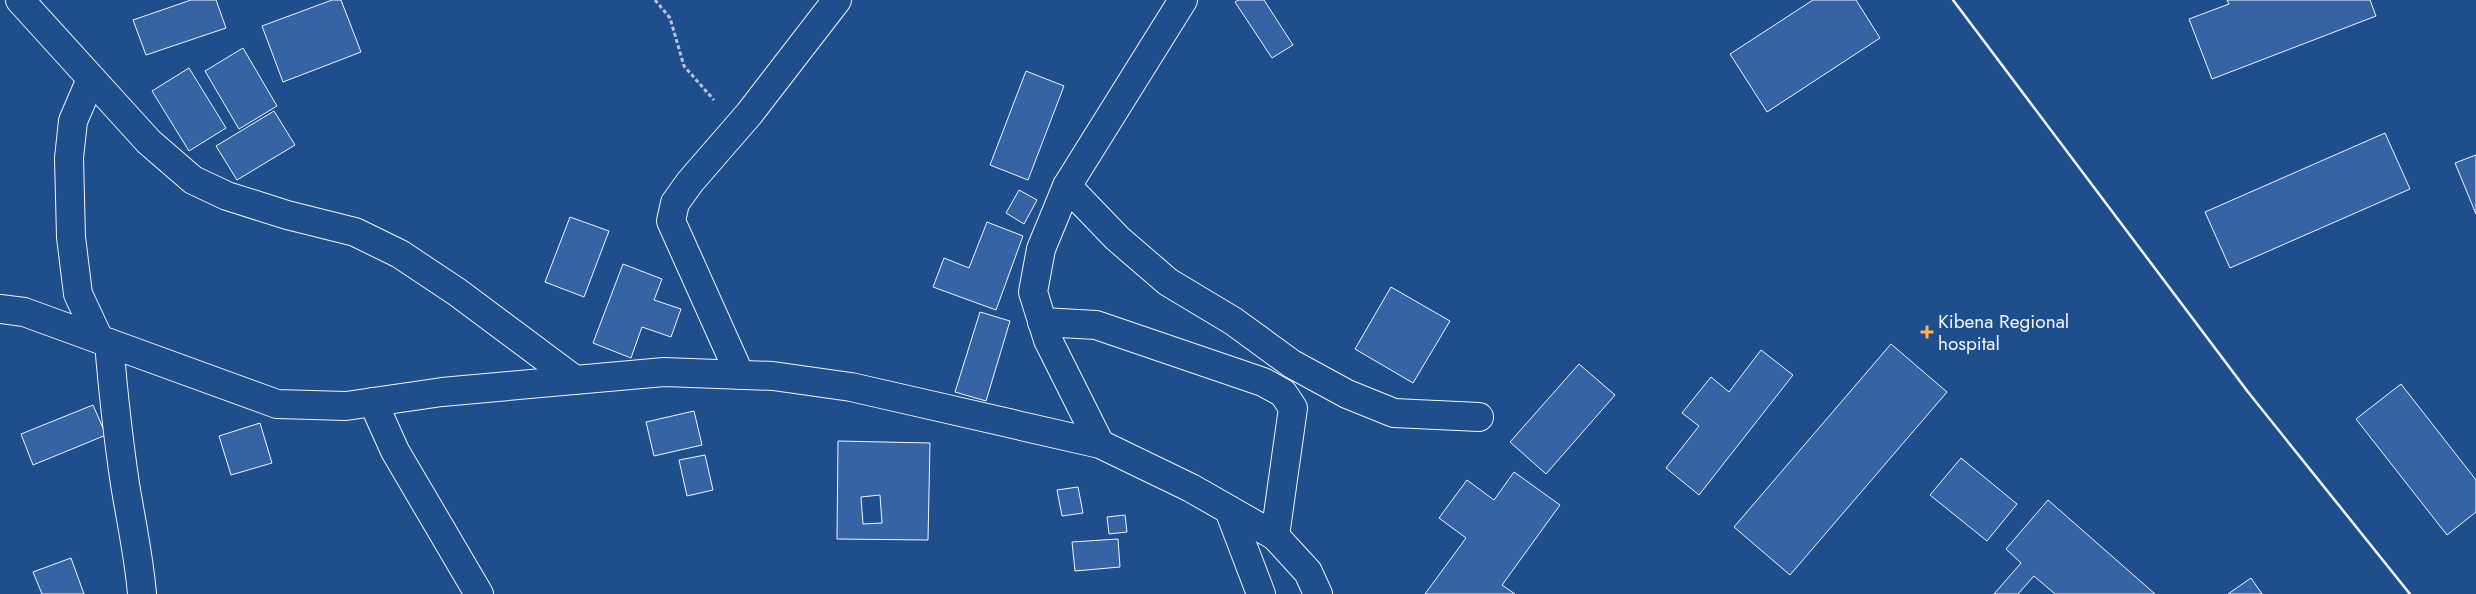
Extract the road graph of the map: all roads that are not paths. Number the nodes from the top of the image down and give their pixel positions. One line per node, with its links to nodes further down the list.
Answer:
1 (20, 0): 4 (street)
2 (837, 0): 9 (street)
3 (1183, 0): 5 (street)
4 (91, 79): 8 (street); 10 (street)
5 (1067, 186): 7 (street); 12 (street)
6 (0, 309): 8 (street)
7 (1042, 322): 13 (street); 15 (street)
8 (104, 341): 11 (street); 16 (street)
9 (740, 375): 10 (street); 13 (street)
10 (575, 380): 11 (street)
11 (373, 402): 17 (street)
12 (1479, 417)
13 (1100, 444): 14 (street)
14 (1229, 510): 15 (street); 18 (street)
15 (1275, 536): 19 (street)
16 (142, 594)
17 (479, 594)
18 (1261, 594)
19 (1318, 594)

